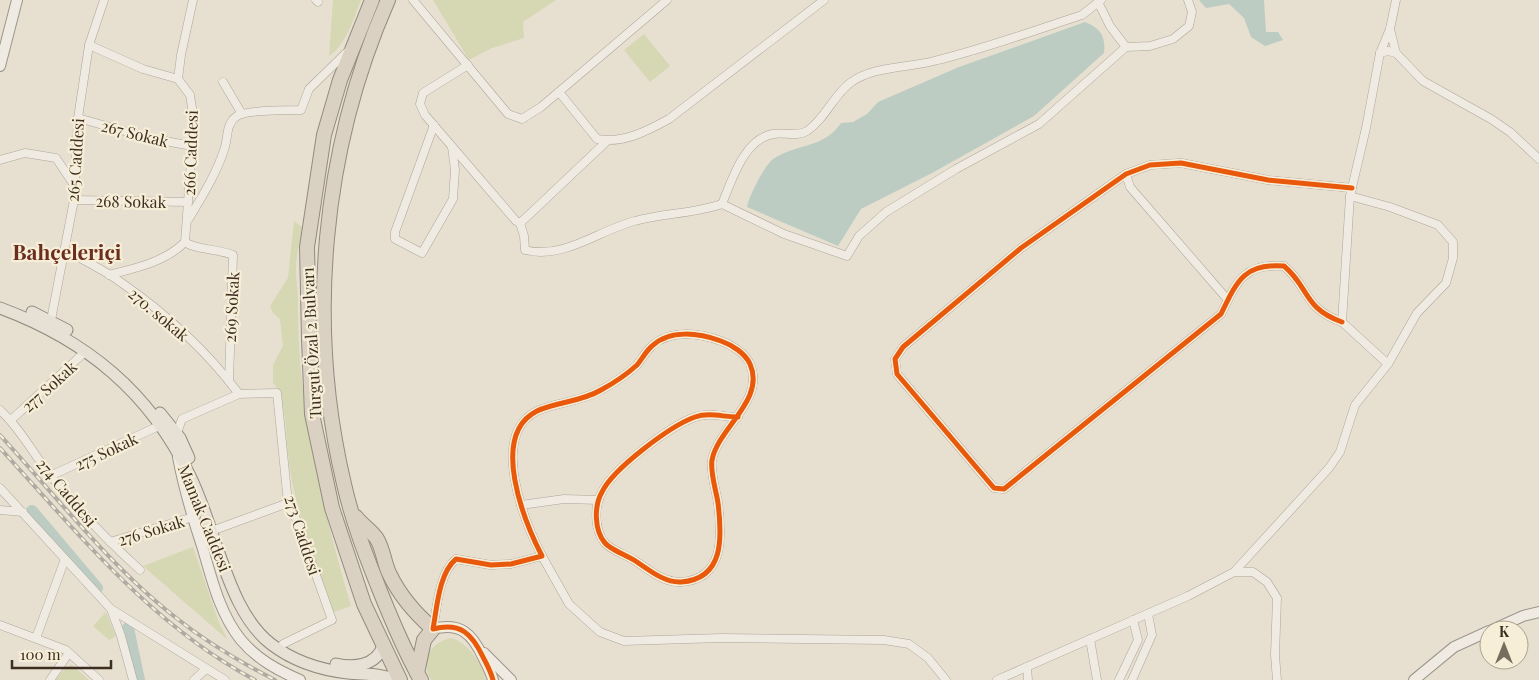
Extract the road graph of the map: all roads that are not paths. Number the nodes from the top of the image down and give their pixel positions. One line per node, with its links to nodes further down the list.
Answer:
1 (17, 0): 19 (street)
2 (104, 0): 13 (street, 265 Caddesi)
3 (193, 0): 21 (street)
4 (372, 0): 14 (highway, Turgut Özal 2 Bulvarı)
5 (388, 0): 64 (highway, Turgut Özal 2 Bulvarı)
6 (413, 0): 18 (street)
7 (667, 0): 24 (street)
8 (824, 0): 28 (street)
9 (1188, 0): 15 (street)
10 (1396, 0): 12 (street)
11 (1100, 2): 15 (street); 38 (street)
12 (1390, 29): 16 (street); 17 (street)
13 (89, 45): 21 (street); 26 (street, 265 Caddesi)
14 (355, 45): 20 (street); 22 (highway, Turgut Özal 2 Bulvarı)
15 (1126, 47): 38 (street)
16 (1380, 53): 17 (street); 35 (street)
17 (1396, 53): 31 (street)
18 (468, 65): 24 (street); 27 (street)
19 (0, 66)
20 (323, 75): 22 (street); 25 (street)
21 (178, 80): 29 (street, 266 Caddesi)
22 (340, 80): 85 (highway, Turgut Özal 2 Bulvarı)
23 (223, 82): 25 (street)
24 (559, 92): 28 (street)
25 (242, 114): 39 (street)
26 (78, 118): 29 (street, 267 Sokak); 34 (street, 265 Caddesi)
27 (434, 125): 30 (street); 30 (street)
28 (607, 141): 40 (street)
29 (192, 146): 37 (street, 266 Caddesi)
30 (452, 147): 40 (street)
31 (1539, 159)
32 (0, 160): 34 (street)
33 (1126, 174): 35 (street); 44 (street); 44 (street)
34 (74, 184): 36 (street, 265 Caddesi)
35 (1351, 192): 48 (street); 50 (street)
36 (74, 200): 37 (street, 268 Sokak); 42 (street, 265 Caddesi)
37 (187, 202): 39 (street, 266 Caddesi)
38 (722, 204): 40 (street)
39 (188, 221): 41 (street, 266 Caddesi)
40 (520, 223)
41 (185, 242): 43 (street); 51 (street, 269 Sokak)
42 (65, 250): 43 (street, 270. sokak); 47 (street, 265 Caddesi)
43 (109, 275): 51 (street, 270. sokak)
44 (1228, 300): 48 (street)
45 (0, 302): 47 (main road, Mamak Caddesi)
46 (0, 308): 49 (main road, Mamak Caddesi)
47 (51, 320): 57 (main road, Mamak Caddesi)
48 (1342, 322): 50 (street)
49 (86, 351): 55 (street, 277 Sokak); 56 (main road, Mamak Caddesi)
50 (1388, 364): 73 (street)
51 (229, 381): 52 (street, 270. sokak)
52 (239, 394): 57 (street); 62 (street, 273 Caddesi)
53 (0, 410): 55 (street, 274 Caddesi)
54 (738, 417): 61 (street); 61 (street); 63 (street)
55 (11, 420): 59 (street, 274 Caddesi)
56 (161, 425): 57 (main road, Mamak Caddesi); 59 (street, 275 Sokak)
57 (173, 436): 58 (main road, Mamak Caddesi)
58 (180, 448): 67 (street); 68 (main road, Mamak Caddesi); 98 (main road, Mamak Caddesi)
59 (50, 476): 69 (street, 274 Caddesi)
60 (1, 491): 66 (street)
61 (599, 500): 63 (street)
62 (288, 503): 68 (street); 84 (street, 273 Caddesi)
63 (521, 505): 70 (street)
64 (350, 508): 80 (highway); 90 (highway, Turgut Özal 2 Bulvarı)
65 (0, 510): 66 (street)
66 (23, 512): 71 (street)
67 (193, 517): 69 (street, 276 Sokak); 97 (street)
68 (217, 529): 84 (main road, Mamak Caddesi)
69 (110, 542): 72 (street, 274 Caddesi)
70 (542, 556): 80 (street); 100 (street)
71 (65, 559): 74 (street); 82 (street)
72 (140, 570)
73 (1234, 572): 76 (street); 106 (street)
74 (111, 609): 89 (street); 94 (street)
75 (1539, 612): 78 (street)
76 (1148, 614): 77 (street); 105 (street)
77 (1133, 620): 83 (street); 104 (street)
78 (1514, 620)
79 (0, 625): 82 (street)
80 (434, 629): 86 (street); 90 (highway)
81 (1479, 636): 107 (street)
82 (36, 638): 87 (street)
83 (1090, 639): 88 (street); 103 (street)
84 (283, 644): 85 (main road, Mamak Caddesi)
85 (382, 646): 98 (highway, Turgut Özal 2 Bulvarı)
86 (479, 649): 91 (street); 99 (street)
87 (68, 653): 92 (street); 93 (street)
88 (1027, 667): 101 (street); 102 (street)
89 (206, 668): 95 (street); 96 (street)
90 (419, 677)
91 (493, 678)
92 (50, 680)
93 (98, 680)
94 (133, 680)
95 (194, 680)
96 (225, 680)
97 (300, 680)
98 (398, 680)
99 (511, 680)
100 (946, 680)
101 (997, 680)
102 (1028, 680)
103 (1097, 680)
104 (1119, 680)
105 (1132, 680)
106 (1277, 680)
107 (1414, 680)

